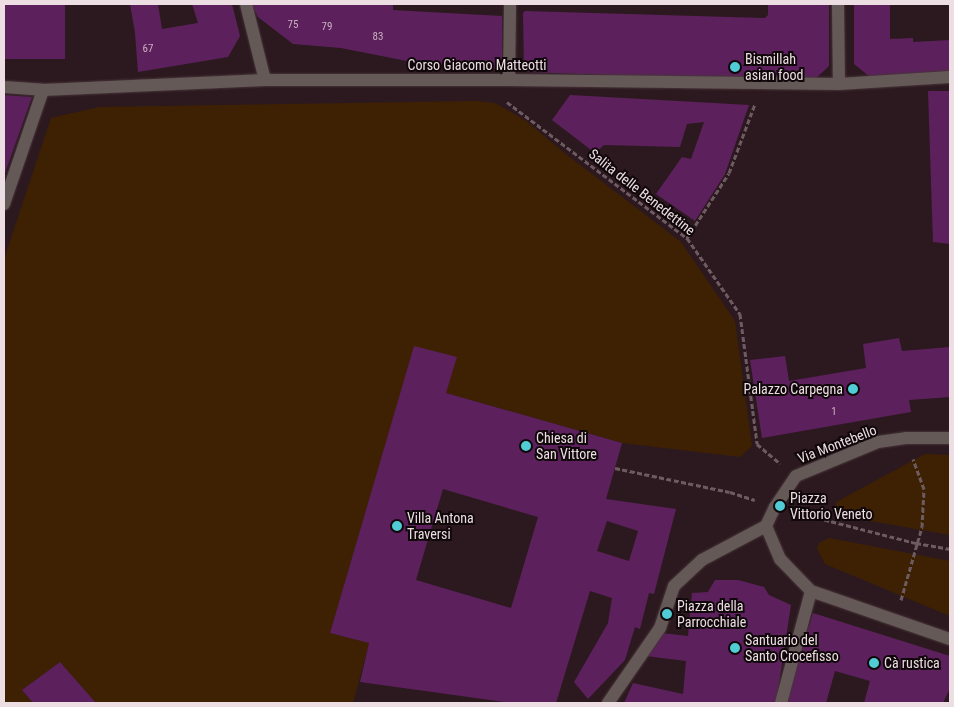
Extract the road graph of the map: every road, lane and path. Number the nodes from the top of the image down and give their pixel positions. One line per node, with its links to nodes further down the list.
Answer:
1 (246, 4): 5 (street)
2 (510, 4): 6 (street)
3 (838, 4): 8 (street)
4 (950, 78): 8 (street, Corso Giacomo Matteotti)
5 (265, 80): 6 (street, Corso Giacomo Matteotti); 10 (street, Corso Giacomo Matteotti)
6 (509, 80): 7 (street, Corso Giacomo Matteotti); 12 (path, Salita delle Benedettine)
7 (763, 83): 8 (street, Corso Giacomo Matteotti); 12 (path)
8 (839, 84)
9 (4, 88): 10 (street, Corso Giacomo Matteotti)
10 (43, 90): 11 (street)
11 (4, 204)
12 (687, 238): 16 (path, Salita delle Benedettine)
13 (906, 438): 14 (street, Via Montebello); 16 (street, Via Montebello); 19 (path)
14 (950, 438)
15 (615, 468): 17 (path)
16 (796, 476): 17 (street)
17 (774, 506): 18 (street); 19 (path)
18 (766, 526): 21 (street); 24 (street)
19 (916, 543): 20 (path); 22 (path)
20 (950, 549)
21 (811, 590): 22 (street); 25 (street)
22 (896, 620): 23 (street)
23 (948, 639)
24 (608, 703)
25 (781, 703)

